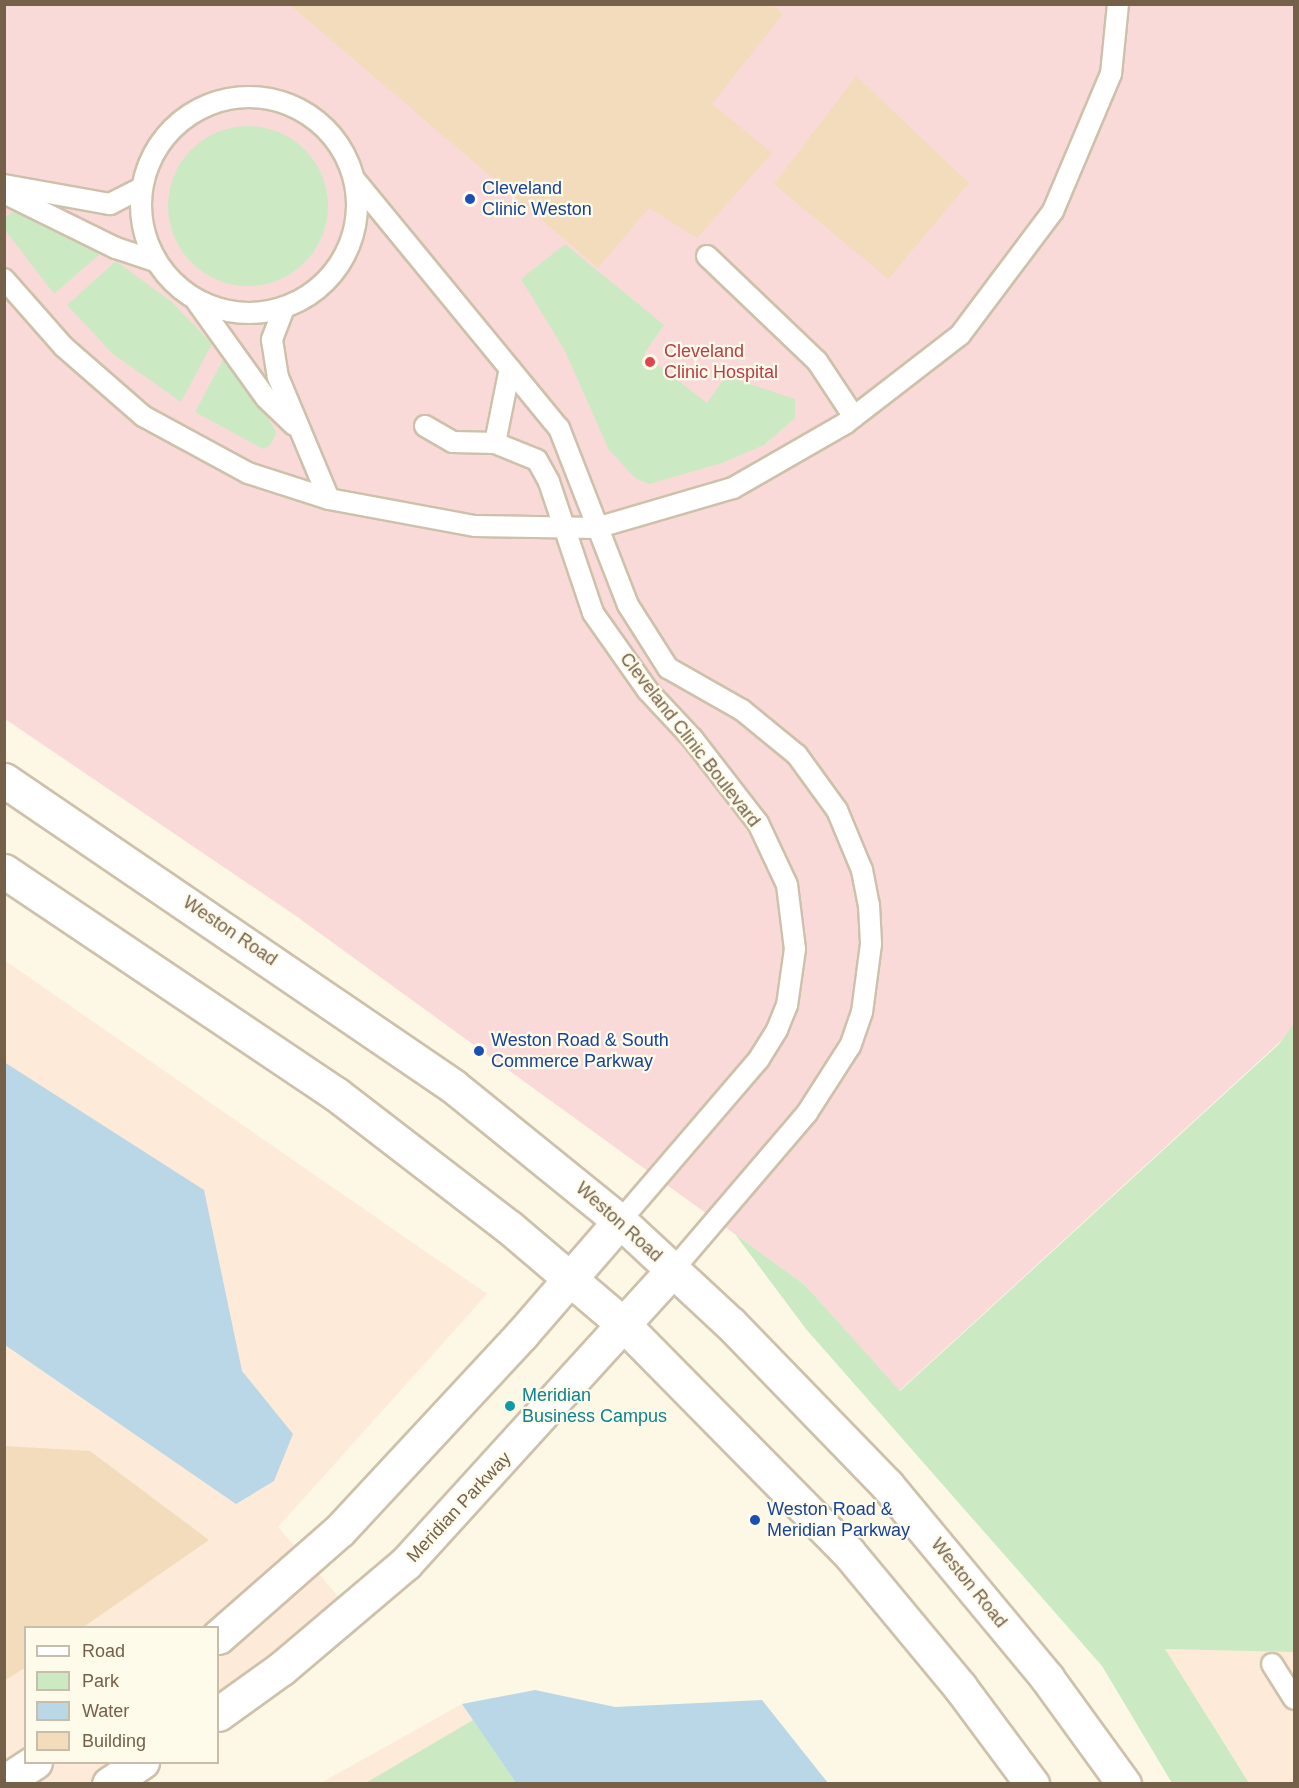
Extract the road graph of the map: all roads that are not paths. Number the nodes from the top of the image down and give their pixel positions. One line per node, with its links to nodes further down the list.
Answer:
1 (1118, 4): 12 (lane)
2 (355, 180): 4 (lane); 10 (lane); 11 (lane, Cleveland Clinic Boulevard)
3 (4, 185): 4 (lane)
4 (141, 188): 7 (lane)
5 (4, 193): 7 (lane)
6 (707, 256): 12 (lane)
7 (155, 261): 9 (lane)
8 (4, 279): 16 (lane)
9 (195, 300): 10 (lane); 14 (lane)
10 (284, 308): 14 (lane)
11 (510, 368): 15 (lane); 17 (lane, Cleveland Clinic Boulevard)
12 (854, 417): 17 (lane)
13 (425, 426): 15 (lane)
14 (300, 431): 16 (lane)
15 (495, 443): 18 (lane, Cleveland Clinic Boulevard)
16 (329, 499): 18 (lane)
17 (596, 528): 18 (lane); 22 (lane, Cleveland Clinic Boulevard)
18 (564, 530): 21 (lane, Cleveland Clinic Boulevard)
19 (4, 780): 21 (main road, Weston Road)
20 (4, 871): 23 (main road)
21 (620, 1221): 22 (main road, Weston Road); 23 (main road)
22 (673, 1270): 24 (main road, Meridian Parkway); 34 (main road, Weston Road)
23 (570, 1277): 24 (main road); 25 (main road)
24 (624, 1325): 28 (main road, Meridian Parkway); 33 (main road)
25 (219, 1636)
26 (1272, 1664): 27 (lane)
27 (1294, 1699)
28 (219, 1713)
29 (32, 1764): 31 (main road)
30 (139, 1764): 32 (main road)
31 (4, 1782)
32 (109, 1784)
33 (1032, 1784)
34 (1124, 1784)

